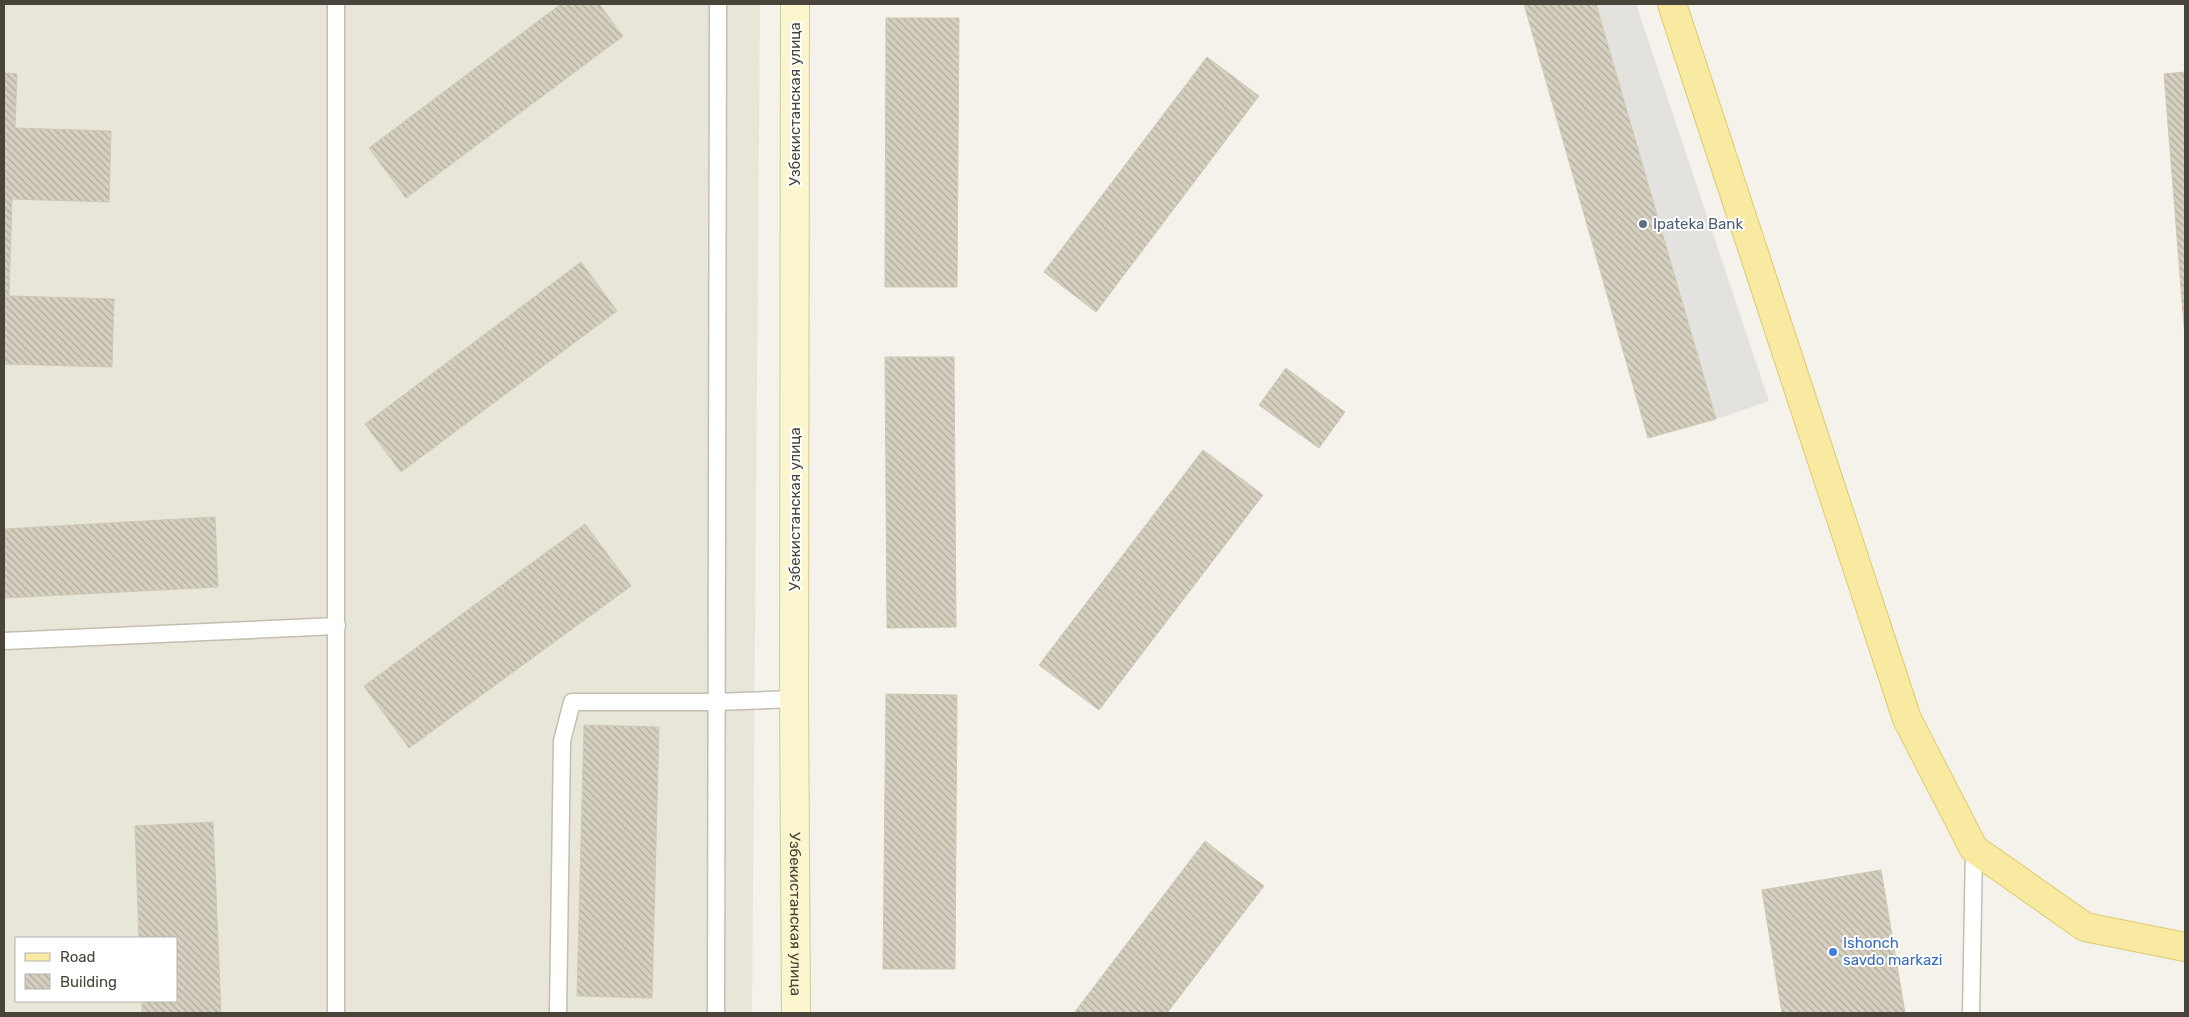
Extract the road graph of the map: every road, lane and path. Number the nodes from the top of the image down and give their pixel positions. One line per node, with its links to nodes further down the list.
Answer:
1 (336, 4): 5 (lane)
2 (718, 4): 8 (lane)
3 (795, 4): 7 (main road, Узбекистанская улица)
4 (1672, 4): 9 (main road)
5 (336, 626): 6 (lane); 11 (lane)
6 (4, 641)
7 (794, 699): 8 (lane); 14 (main road, Узбекистанская улица)
8 (716, 702): 12 (lane); 13 (lane)
9 (1974, 849): 10 (main road); 15 (lane)
10 (2185, 947)
11 (336, 1013)
12 (558, 1013)
13 (716, 1013)
14 (796, 1013)
15 (1971, 1013)

